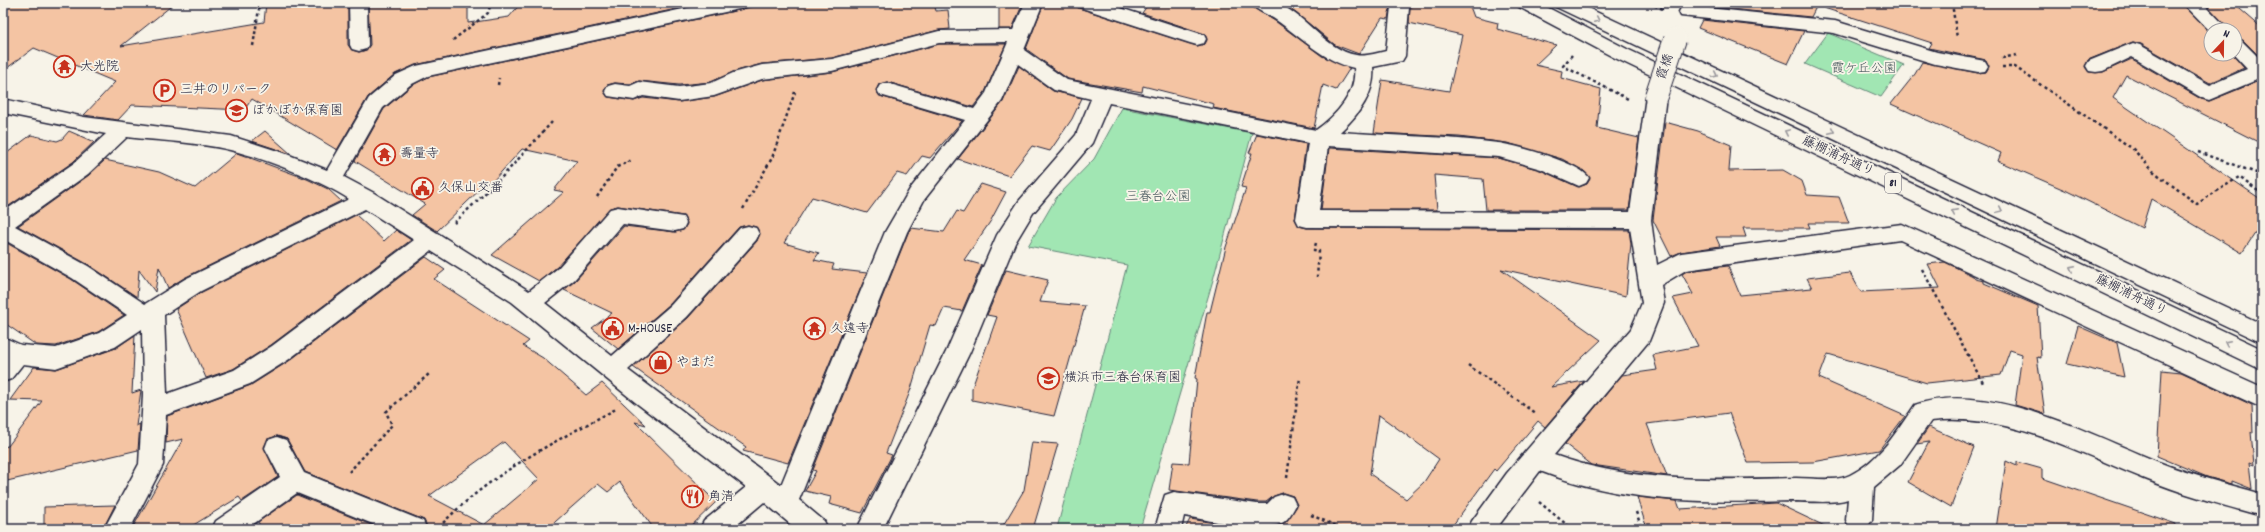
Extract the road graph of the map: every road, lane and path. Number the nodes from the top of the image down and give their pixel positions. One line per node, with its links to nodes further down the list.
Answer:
1 (260, 3): 19 (path)
2 (358, 3): 17 (street)
3 (483, 3): 16 (path)
4 (739, 3): 40 (street)
5 (1034, 3): 18 (street)
6 (1085, 3): 15 (street)
7 (1260, 3): 22 (street)
8 (1403, 3): 22 (street)
9 (1525, 3): 58 (street, 藤棚浦舟通り / 81, one-way to 9)
10 (1562, 3): 56 (street, 藤棚浦舟通り / 81, one-way to 56)
11 (1952, 3): 23 (path)
12 (2192, 3): 14 (street)
13 (1690, 8): 23 (street); 45 (street, 霞橋, bridge)
14 (2212, 22)
15 (1197, 40)
16 (451, 42)
17 (359, 45)
18 (1018, 45): 29 (street); 30 (street); 33 (street)
19 (253, 46)
20 (2243, 53): 26 (street)
21 (1572, 54): 31 (path)
22 (1363, 62): 36 (street)
23 (1959, 63): 24 (street)
24 (1978, 66): 41 (path)
25 (2096, 66): 26 (street)
26 (2261, 72)
27 (797, 87): 50 (path)
28 (887, 90): 33 (street)
29 (615, 91)
30 (1102, 95): 36 (street); 86 (street)
31 (1620, 95)
32 (3, 106): 35 (street)
33 (979, 117): 76 (street)
34 (552, 122): 51 (path)
35 (122, 129): 40 (street); 47 (street)
36 (1319, 138): 39 (street); 44 (street)
37 (2198, 152): 38 (path)
38 (2262, 175)
39 (1580, 178)
40 (332, 180): 42 (street)
41 (2262, 194)
42 (367, 199): 51 (street); 55 (street)
43 (1620, 208): 45 (street)
44 (1317, 219): 45 (street); 52 (path)
45 (1640, 220): 53 (street, 霞橋)
46 (675, 223): 54 (street)
47 (3, 224)
48 (3, 229): 55 (street)
49 (1902, 232): 53 (street); 65 (street); 67 (path)
50 (748, 234): 60 (street)
51 (431, 239): 54 (street); 66 (street)
52 (1317, 277)
53 (1649, 281): 68 (street, 霞橋)
54 (530, 304): 60 (street)
55 (150, 314): 57 (street); 66 (street)
56 (2262, 334)
57 (10, 350): 61 (street)
58 (2262, 360)
59 (1468, 365): 68 (path)
60 (612, 370): 64 (street)
61 (3, 372)
62 (429, 374): 74 (path)
63 (1300, 377): 77 (path)
64 (643, 395): 73 (street); 83 (path)
65 (2262, 398)
66 (154, 409): 80 (street)
67 (2000, 414): 72 (street); 78 (street)
68 (1560, 431): 70 (street, 霞橋)
69 (277, 448): 71 (street)
70 (1536, 459): 72 (street); 89 (street, 霞橋)
71 (295, 481): 74 (street); 81 (street)
72 (1862, 483): 79 (street)
73 (764, 487): 76 (street); 84 (street)
74 (329, 495): 82 (street)
75 (1537, 500): 90 (path)
76 (785, 504): 85 (street)
77 (1283, 505): 87 (street); 88 (path)
78 (2262, 505)
79 (1859, 520)
80 (117, 529)
81 (225, 529)
82 (414, 529)
83 (437, 529)
84 (713, 529)
85 (815, 529)
86 (870, 529)
87 (1168, 529)
88 (1343, 529)
89 (1480, 529)
90 (1572, 529)

